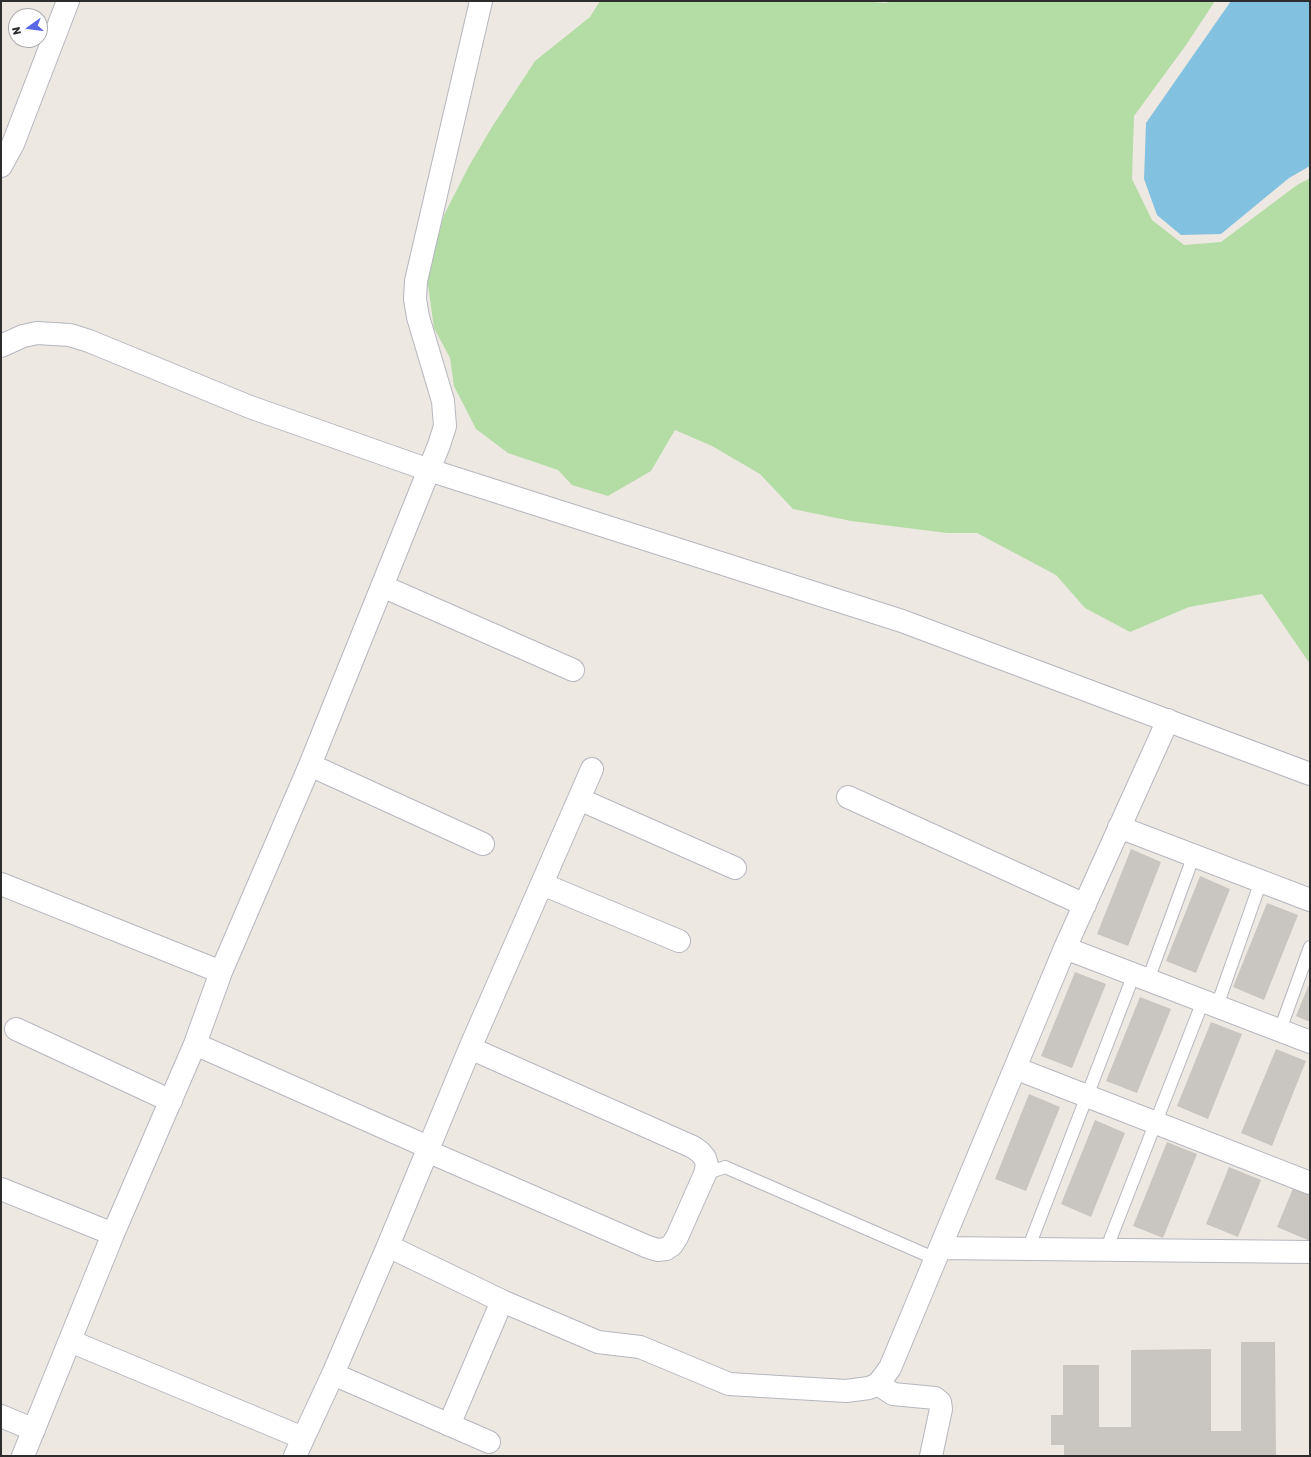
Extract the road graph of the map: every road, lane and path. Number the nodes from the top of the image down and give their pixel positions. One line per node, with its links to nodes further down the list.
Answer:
1 (68, 1): 3 (street)
2 (481, 1): 5 (street)
3 (1, 166)
4 (1, 346): 5 (street)
5 (429, 470): 6 (street); 8 (street)
6 (382, 586): 7 (street); 9 (street)
7 (573, 670)
8 (1168, 720): 11 (street); 14 (street)
9 (310, 765): 15 (street); 26 (street)
10 (592, 769): 13 (street)
11 (1310, 774)
12 (848, 797): 22 (street)
13 (579, 799): 17 (street); 20 (street)
14 (1119, 827): 16 (street); 22 (street)
15 (483, 844)
16 (1194, 856): 18 (street); 27 (lane)
17 (735, 868)
18 (1261, 881): 21 (street); 28 (lane)
19 (1, 884): 26 (street)
20 (542, 884): 23 (street); 33 (street)
21 (1310, 900)
22 (1085, 905): 25 (street)
23 (679, 941)
24 (1310, 947): 30 (lane)
25 (1066, 948): 27 (street); 34 (street)
26 (221, 972): 32 (street)
27 (1141, 977): 28 (street); 35 (lane)
28 (1210, 1004): 30 (street); 37 (lane)
29 (16, 1029): 36 (street)
30 (1280, 1030): 31 (street)
31 (1310, 1042)
32 (195, 1044): 36 (street); 38 (street)
33 (470, 1048): 38 (street); 39 (street)
34 (1015, 1068): 35 (street); 47 (street)
35 (1087, 1096): 37 (street); 44 (lane)
36 (171, 1101): 42 (street)
37 (1155, 1123): 40 (street); 45 (lane)
38 (427, 1149): 39 (street); 43 (street)
39 (705, 1174): 47 (lane)
40 (1310, 1183)
41 (1, 1189): 42 (street)
42 (113, 1234): 49 (street)
43 (388, 1246): 48 (street); 50 (street)
44 (1028, 1249): 45 (street); 47 (street)
45 (1106, 1250): 46 (street)
46 (1310, 1252)
47 (938, 1254): 51 (street)
48 (502, 1301): 51 (street); 53 (street)
49 (70, 1341): 54 (street); 56 (street)
50 (333, 1374): 53 (street); 56 (street)
51 (878, 1384): 58 (street)
52 (1, 1416): 54 (street)
53 (449, 1425): 55 (street)
54 (34, 1430): 57 (street)
55 (489, 1442)
56 (299, 1447)
57 (23, 1456)
58 (931, 1456)

